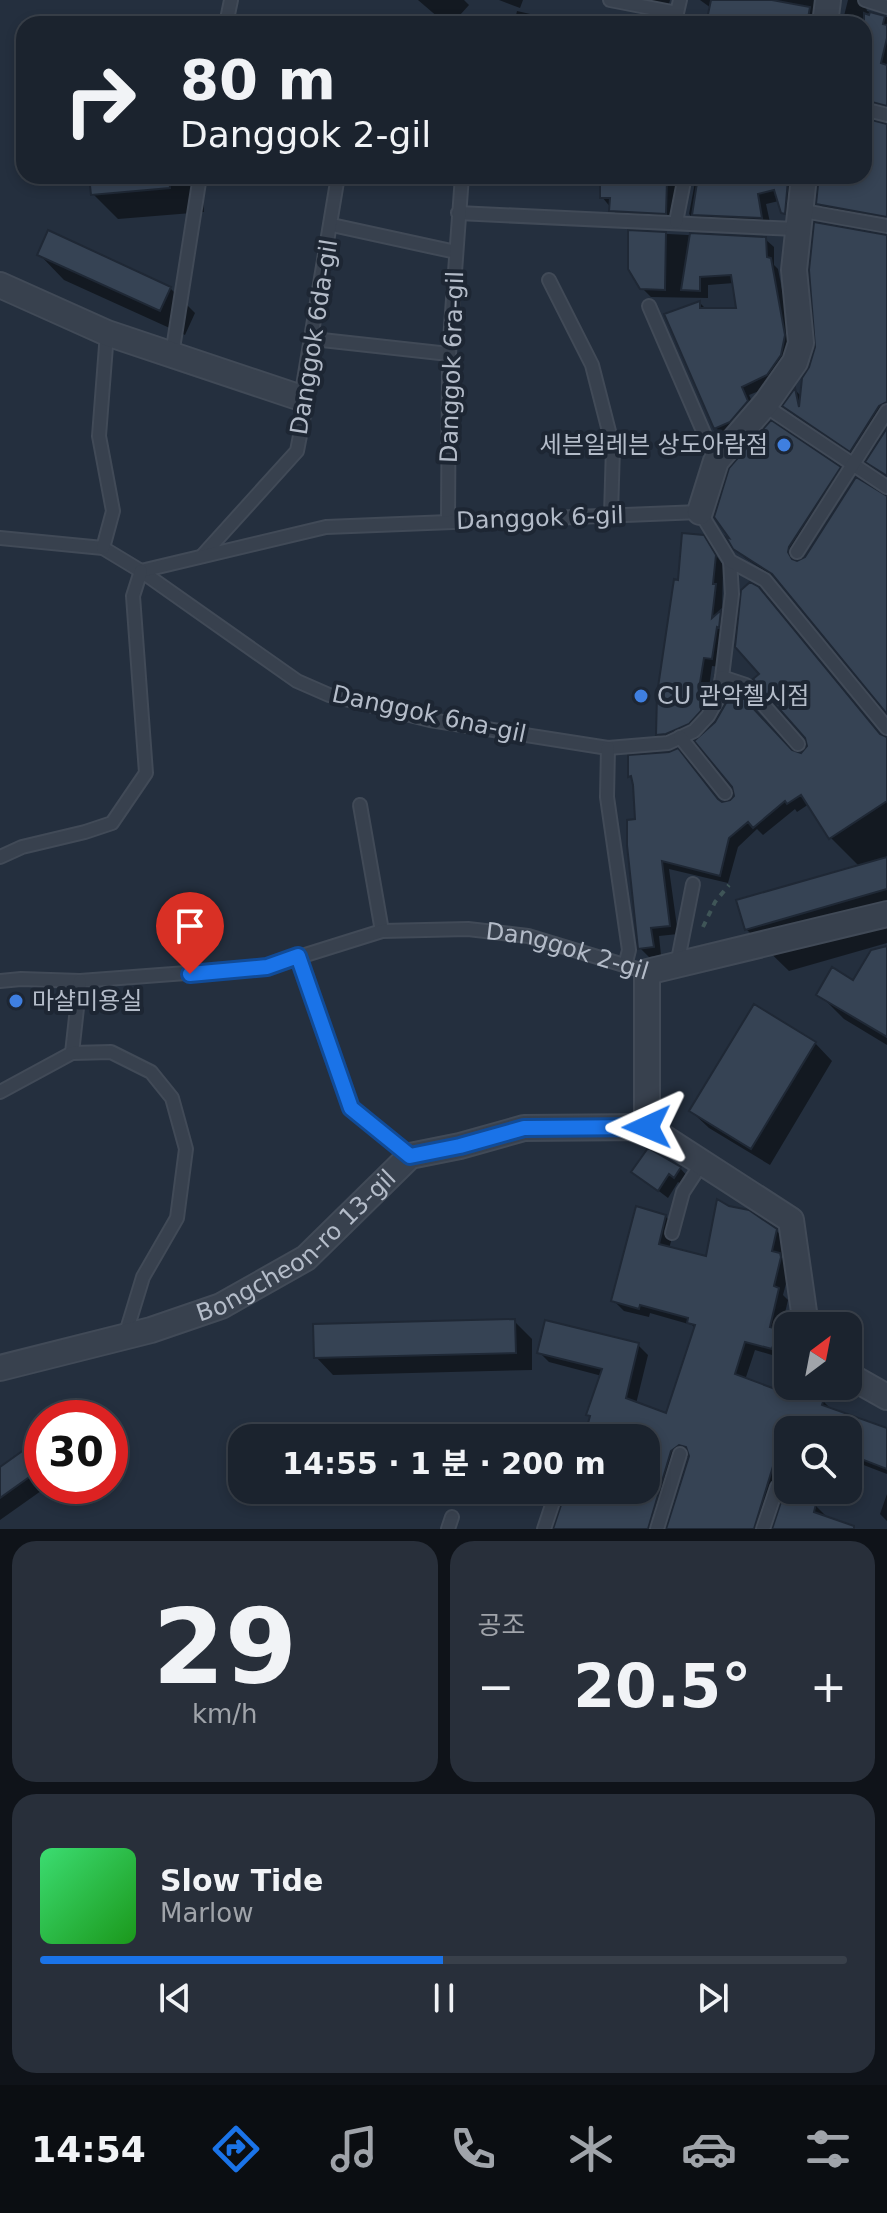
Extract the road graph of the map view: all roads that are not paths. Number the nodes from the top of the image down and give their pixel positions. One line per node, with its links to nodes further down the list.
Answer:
1 (610, 0): 3 (lane)
2 (865, 0): 4 (lane)
3 (678, 6)
4 (887, 7)
5 (199, 184): 22 (lane)
6 (337, 184): 13 (lane, Danggok 6da-gil)
7 (461, 184): 10 (lane, Danggok 6ra-gil)
8 (683, 184): 12 (lane)
9 (803, 184): 11 (street)
10 (458, 213): 12 (lane); 15 (lane, Danggok 6ra-gil)
11 (797, 219): 12 (lane); 14 (lane); 24 (street)
12 (676, 222)
13 (332, 225): 15 (lane); 20 (lane, Danggok 6da-gil)
14 (887, 226)
15 (456, 252): 21 (lane, Danggok 6ra-gil)
16 (549, 280): 30 (lane)
17 (0, 285): 19 (street)
18 (649, 306): 26 (lane)
19 (107, 333): 22 (street); 33 (lane)
20 (313, 339): 21 (lane); 23 (lane, Danggok 6da-gil)
21 (449, 354): 31 (lane, Danggok 6ra-gil)
22 (172, 355): 23 (street)
23 (301, 398): 35 (lane, Danggok 6da-gil)
24 (764, 405): 26 (street); 27 (lane)
25 (887, 411): 27 (lane)
26 (716, 461): 29 (street)
27 (853, 465): 28 (lane); 34 (lane)
28 (887, 487)
29 (700, 512): 30 (lane, Danggok 6-gil); 36 (lane)
30 (611, 515): 31 (lane, Danggok 6-gil)
31 (448, 521): 35 (lane, Danggok 6-gil)
32 (0, 538): 33 (lane)
33 (103, 548): 37 (lane)
34 (797, 552)
35 (200, 557): 37 (lane, Danggok 6-gil)
36 (730, 561): 38 (lane, Danggok 6na-gil); 39 (lane)
37 (141, 571): 42 (lane, Danggok 6na-gil); 45 (lane)
38 (722, 677): 40 (lane, Danggok 6na-gil); 41 (lane)
39 (887, 728)
40 (680, 737): 42 (lane, Danggok 6na-gil); 43 (lane)
41 (798, 744)
42 (608, 748): 51 (lane)
43 (725, 793)
44 (360, 805): 48 (lane)
45 (0, 857)
46 (693, 884): 50 (lane)
47 (887, 914): 50 (street, Danggok 2-gil)
48 (382, 931): 49 (lane, Danggok 2-gil); 51 (lane, Danggok 2-gil)
49 (298, 956): 53 (lane, Danggok 2-gil); 57 (lane)
50 (677, 965): 51 (street, Danggok 2-gil)
51 (636, 969): 56 (street)
52 (0, 981): 53 (lane, Danggok 2-gil)
53 (80, 981): 54 (lane)
54 (72, 1053): 55 (lane); 61 (lane)
55 (0, 1092)
56 (647, 1127): 57 (street, Bongcheon-ro 13-gil); 58 (street)
57 (410, 1156): 61 (street, Bongcheon-ro 13-gil)
58 (702, 1163): 59 (lane); 60 (street)
59 (672, 1233)
60 (804, 1312)
61 (125, 1336): 62 (street, Bongcheon-ro 13-gil)
62 (0, 1368)
63 (862, 1383): 64 (street)
64 (887, 1397)
65 (680, 1454): 69 (lane)
66 (774, 1496): 70 (lane)
67 (552, 1504): 68 (lane)
68 (544, 1529)
69 (657, 1529)
70 (763, 1529)

